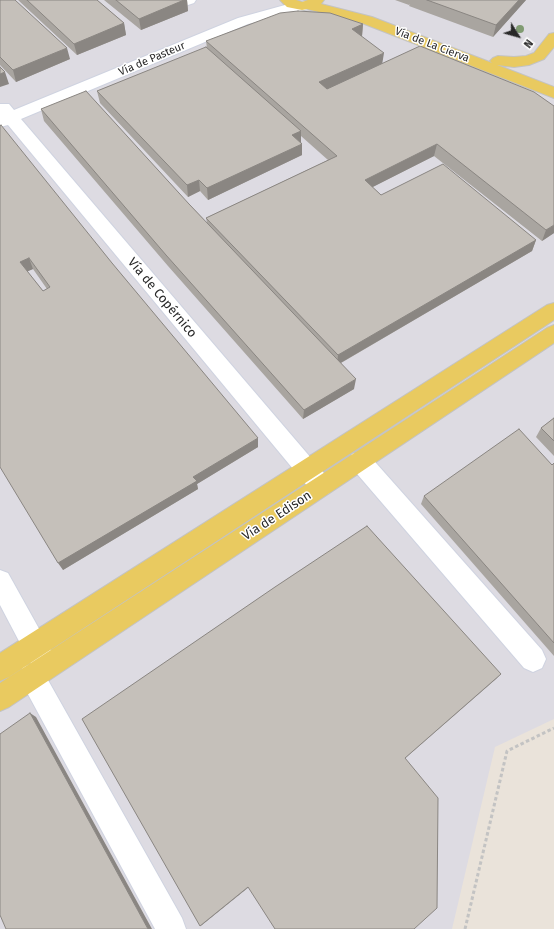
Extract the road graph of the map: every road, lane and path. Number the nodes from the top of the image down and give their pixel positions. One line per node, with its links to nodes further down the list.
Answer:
1 (183, 0): 2 (street)
2 (189, 0)
3 (268, 0): 11 (street, Vía de Pasteur)
4 (287, 0): 6 (main road, Vía de La Cierva)
5 (341, 0): 9 (main road, Vía de La Cierva)
6 (312, 3): 10 (main road, Vía de La Cierva); 11 (street, Vía de Pasteur)
7 (554, 37): 8 (main road)
8 (539, 56): 9 (main road); 10 (main road)
9 (498, 61): 10 (main road, Vía de La Cierva)
10 (553, 85)
11 (3, 114): 15 (street, Vía de Copérnico)
12 (554, 310): 15 (main road, Vía de Edison)
13 (554, 333): 14 (main road, Vía de Edison)
14 (360, 461): 16 (main road, Vía de Edison); 19 (street)
15 (307, 469): 16 (street, Vía de Copérnico); 18 (main road, Vía de Edison)
16 (321, 486): 21 (main road, Vía de Edison)
17 (0, 581): 18 (street)
18 (34, 645): 20 (main road, Vía de Edison); 21 (street)
19 (533, 659)
20 (0, 668)
21 (40, 672): 22 (main road, Vía de Edison); 24 (street)
22 (0, 698)
23 (554, 728): 25 (path)
24 (170, 929)
25 (465, 929)

